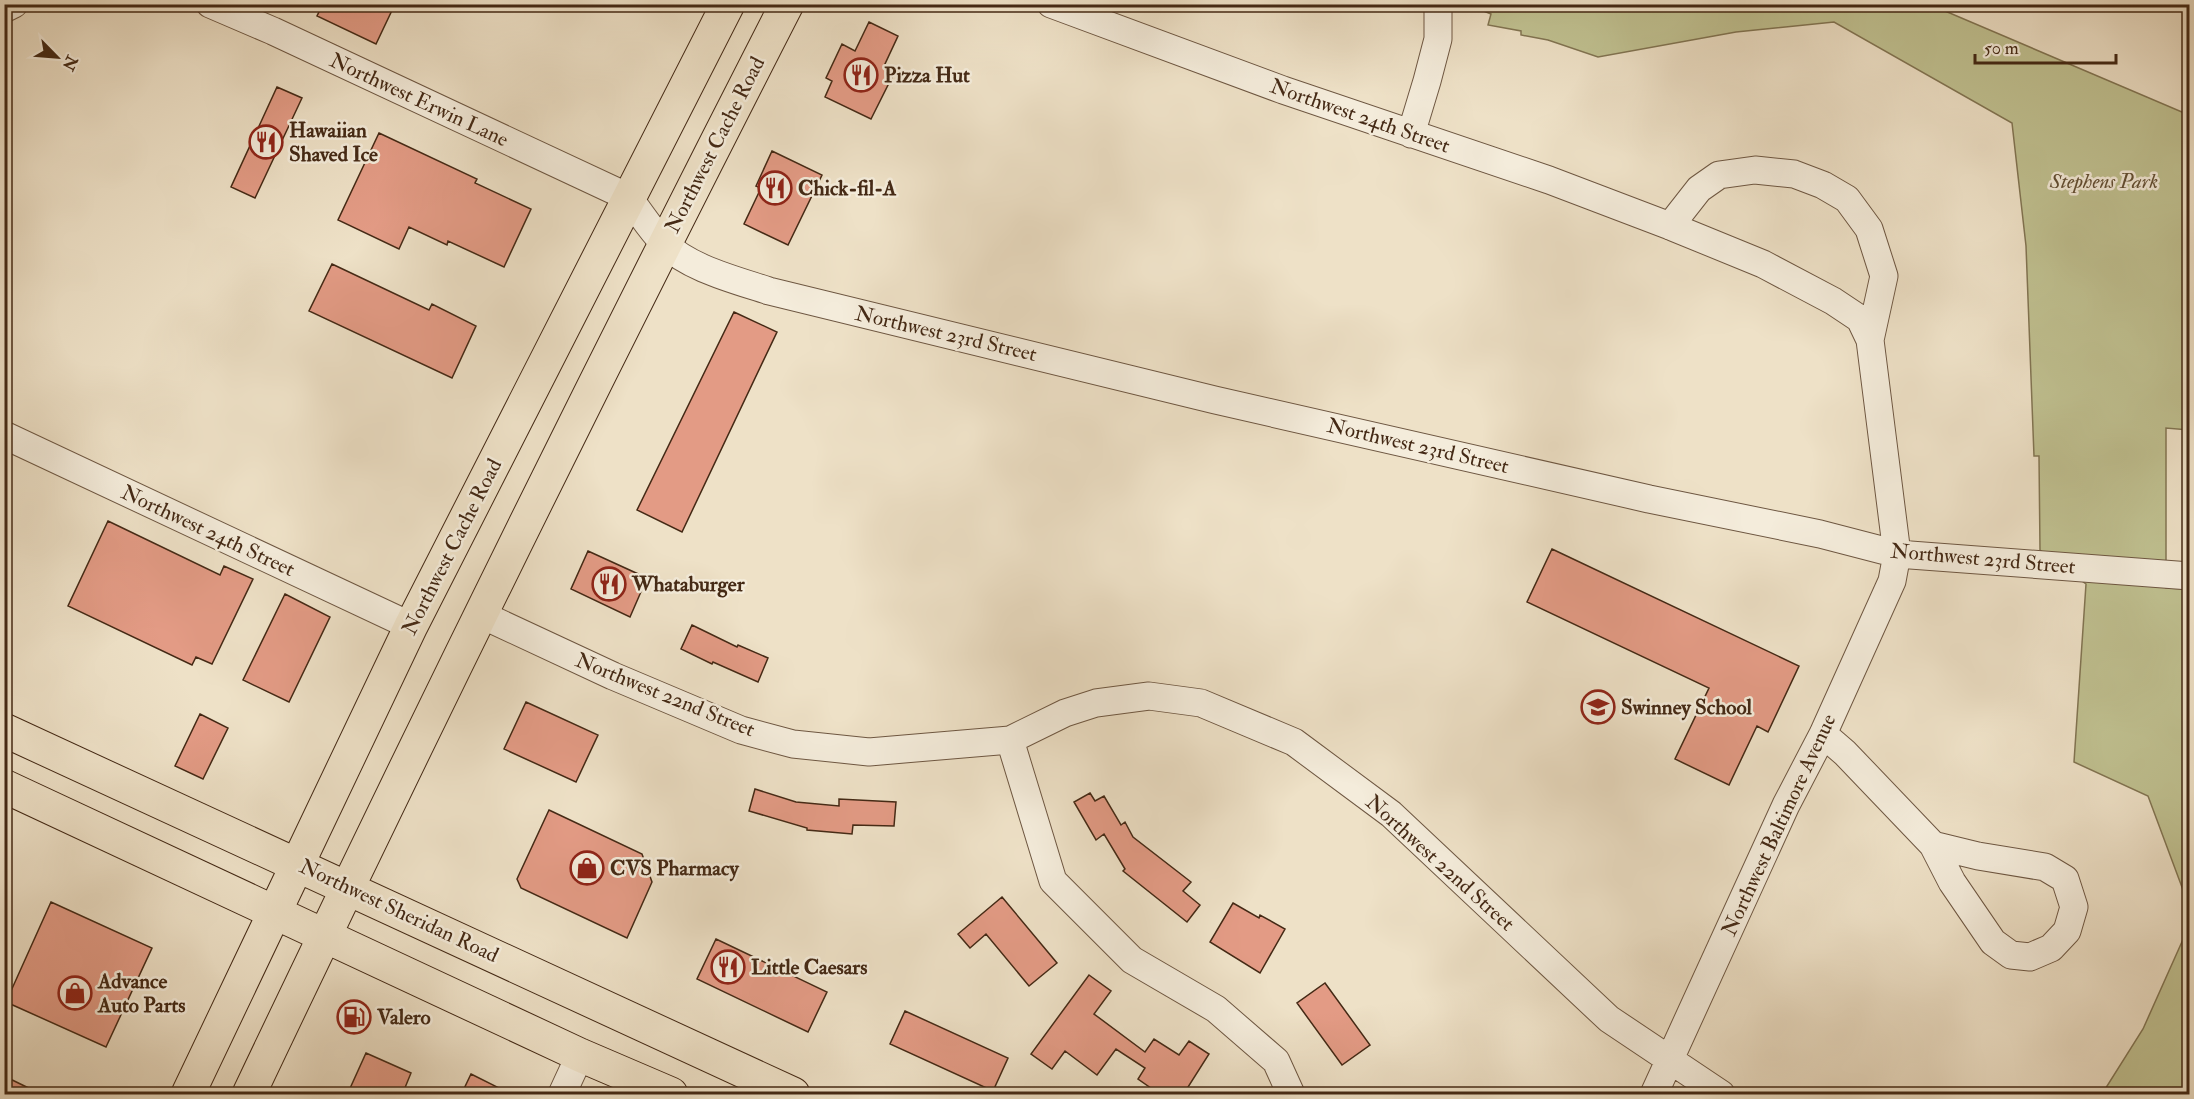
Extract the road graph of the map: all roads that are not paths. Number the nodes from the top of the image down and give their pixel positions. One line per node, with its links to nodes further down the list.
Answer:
1 (14, 4): 7 (street)
2 (210, 4): 9 (street, Northwest Erwin Lane)
3 (728, 4): 9 (main road, Northwest Cache Road)
4 (787, 4): 11 (main road, Northwest Cache Road)
5 (1051, 4): 8 (street, Northwest 24th Street)
6 (1438, 4): 8 (street)
7 (4, 9)
8 (1411, 134): 10 (street, Northwest 24th Street)
9 (628, 197): 11 (street, Northwest 23rd Street); 17 (main road, Northwest Cache Road)
10 (1670, 226): 12 (street, Northwest 24th Street); 12 (street, Northwest 24th Street)
11 (664, 243): 14 (street, Northwest 23rd Street); 16 (main road, Northwest Cache Road)
12 (1870, 340): 14 (street, Northwest 24th Street)
13 (4, 435): 17 (street, Northwest 24th Street)
14 (1897, 554): 15 (street, Northwest 23rd Street); 19 (street, Northwest Baltimore Avenue)
15 (2190, 576)
16 (480, 614): 20 (street, Northwest 22nd Street); 24 (main road, Northwest Cache Road)
17 (411, 626): 23 (main road, Northwest Cache Road)
18 (4, 730): 23 (main road, Northwest Sheridan Road)
19 (1823, 734): 22 (street); 28 (street, Northwest Baltimore Avenue)
20 (1010, 740): 28 (street, Northwest 22nd Street); 34 (street)
21 (4, 786): 25 (main road)
22 (1933, 845): 22 (street)
23 (298, 864): 24 (main road, Northwest Sheridan Road); 25 (main road, Northwest Cache Road)
24 (348, 887): 26 (main road, Northwest Cache Road); 33 (main road, Northwest Sheridan Road)
25 (275, 912): 26 (main road); 29 (main road, Northwest Cache Road)
26 (325, 935): 27 (main road); 30 (main road, Northwest Cache Road)
27 (580, 1054): 31 (street); 32 (main road)
28 (1670, 1060): 35 (street, Northwest Baltimore Avenue); 36 (street, Northwest 22nd Street)
29 (188, 1095)
30 (249, 1095)
31 (562, 1095)
32 (671, 1095)
33 (792, 1095)
34 (1291, 1095)
35 (1654, 1095)
36 (1720, 1095)

